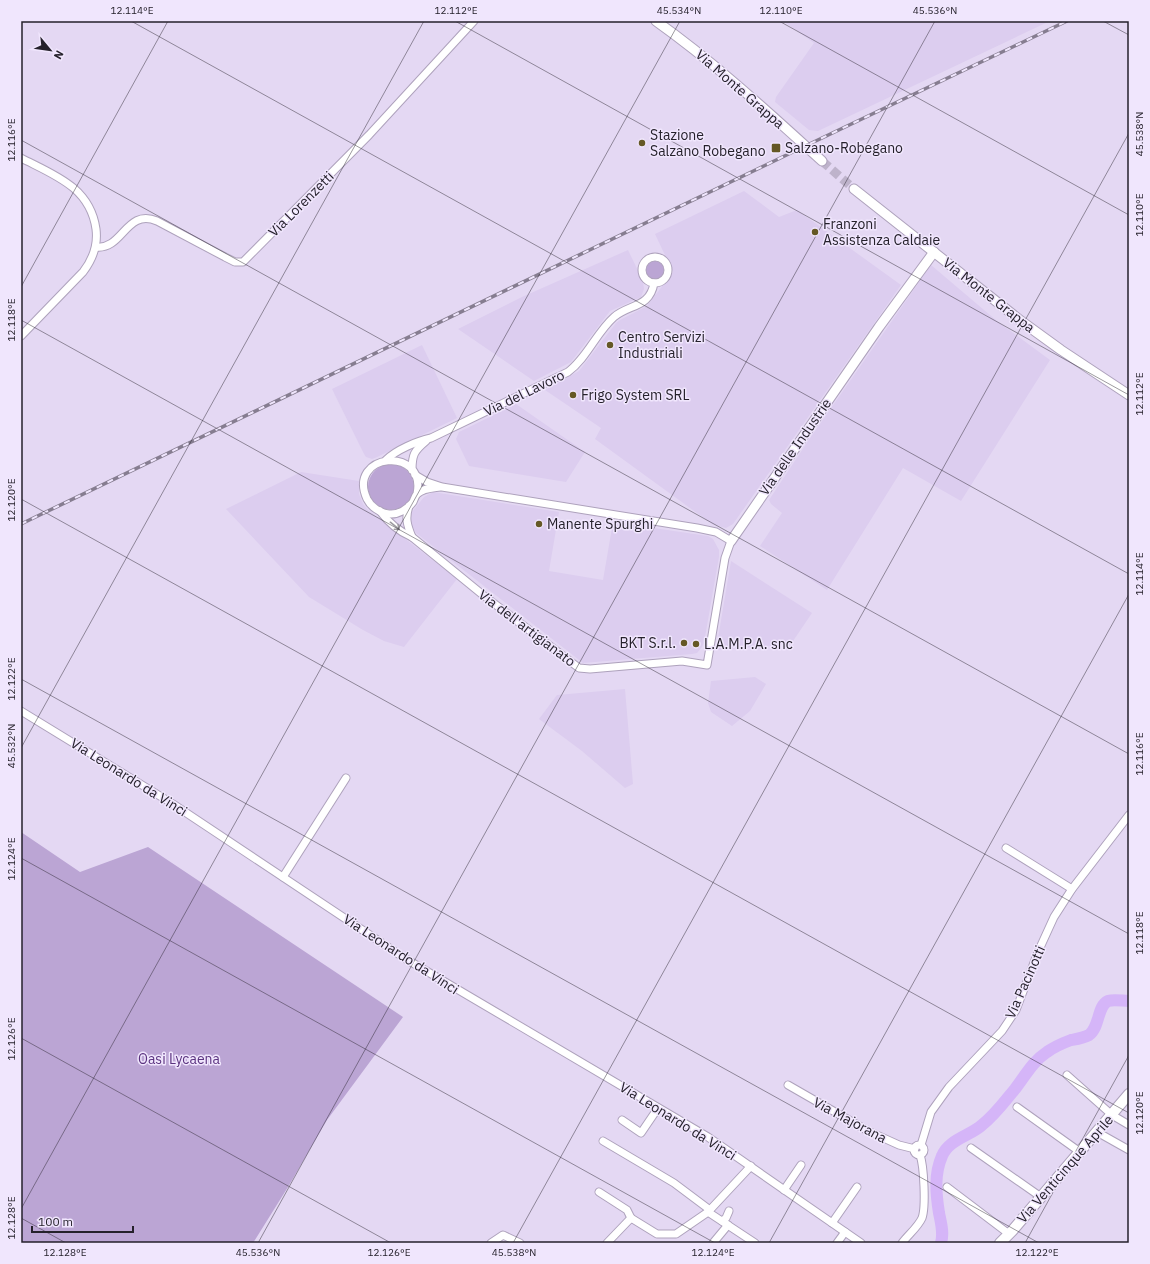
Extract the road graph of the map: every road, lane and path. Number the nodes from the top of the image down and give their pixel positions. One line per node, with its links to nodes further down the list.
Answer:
1 (474, 21): 6 (street, Via Lorenzetti)
2 (656, 21): 4 (street, Via Monte Grappa)
3 (21, 158): 6 (street)
4 (822, 160)
5 (854, 190): 7 (street, Via Monte Grappa)
6 (96, 247): 9 (street)
7 (934, 252): 10 (street, Via Monte Grappa); 19 (street, Via delle Industrie)
8 (654, 282): 11 (street, Via del Lavoro)
9 (21, 336)
10 (1129, 395)
11 (431, 438): 12 (street, Via del Lavoro); 13 (street, Via del Lavoro)
12 (386, 460): 13 (street); 17 (street, Via dell'artigianato)
13 (414, 473): 14 (street); 15 (street)
14 (442, 487): 15 (street); 19 (street)
15 (417, 494): 16 (street)
16 (409, 506): 17 (street); 18 (street)
17 (380, 511): 18 (street, Via dell'artigianato, one-way to 18)
18 (412, 537): 20 (street, Via dell'artigianato)
19 (731, 541): 20 (street, Via delle Industrie)
20 (707, 665)
21 (21, 711): 25 (street, Via Leonardo da Vinci)
22 (346, 778): 25 (street)
23 (1129, 815): 26 (street, Via Pacinotti)
24 (1006, 848): 26 (street)
25 (283, 877): 31 (street, Via Leonardo da Vinci)
26 (1072, 889): 37 (street, Via Pacinotti)
27 (1067, 1075): 32 (street)
28 (788, 1085): 37 (street, Via Majorana)
29 (1129, 1094): 32 (main road, Via Venticinque Aprile)
30 (1017, 1107): 40 (street)
31 (658, 1108): 33 (street); 42 (street, Via Leonardo da Vinci)
32 (1112, 1115): 34 (street); 35 (main road, Via Venticinque Aprile)
33 (622, 1120)
34 (1129, 1125)
35 (1097, 1132): 39 (street); 40 (main road, Via Venticinque Aprile)
36 (603, 1141): 48 (street)
37 (918, 1147): 62 (street, Via Pacinotti)
38 (971, 1148): 47 (street)
39 (1129, 1150)
40 (1080, 1152): 47 (main road, Via Venticinque Aprile)
41 (801, 1165): 45 (street)
42 (751, 1166): 45 (street, Via Leonardo da Vinci); 48 (street)
43 (857, 1187): 52 (street)
44 (947, 1187): 54 (street)
45 (784, 1190): 52 (street, Via Leonardo da Vinci)
46 (599, 1192): 50 (street)
47 (1041, 1197): 54 (main road, Via Venticinque Aprile)
48 (709, 1211): 50 (street); 51 (street)
49 (730, 1211): 51 (street)
50 (630, 1218): 57 (street)
51 (725, 1223): 58 (street); 59 (street)
52 (832, 1223): 53 (street, Via Leonardo da Vinci)
53 (846, 1232): 60 (street); 61 (street, Via Leonardo da Vinci)
54 (1009, 1234): 63 (main road, Via Venticinque Aprile)
55 (491, 1243): 56 (street)
56 (520, 1243)
57 (607, 1243)
58 (713, 1243)
59 (755, 1243)
60 (837, 1243)
61 (861, 1243)
62 (902, 1243)
63 (1000, 1243)

